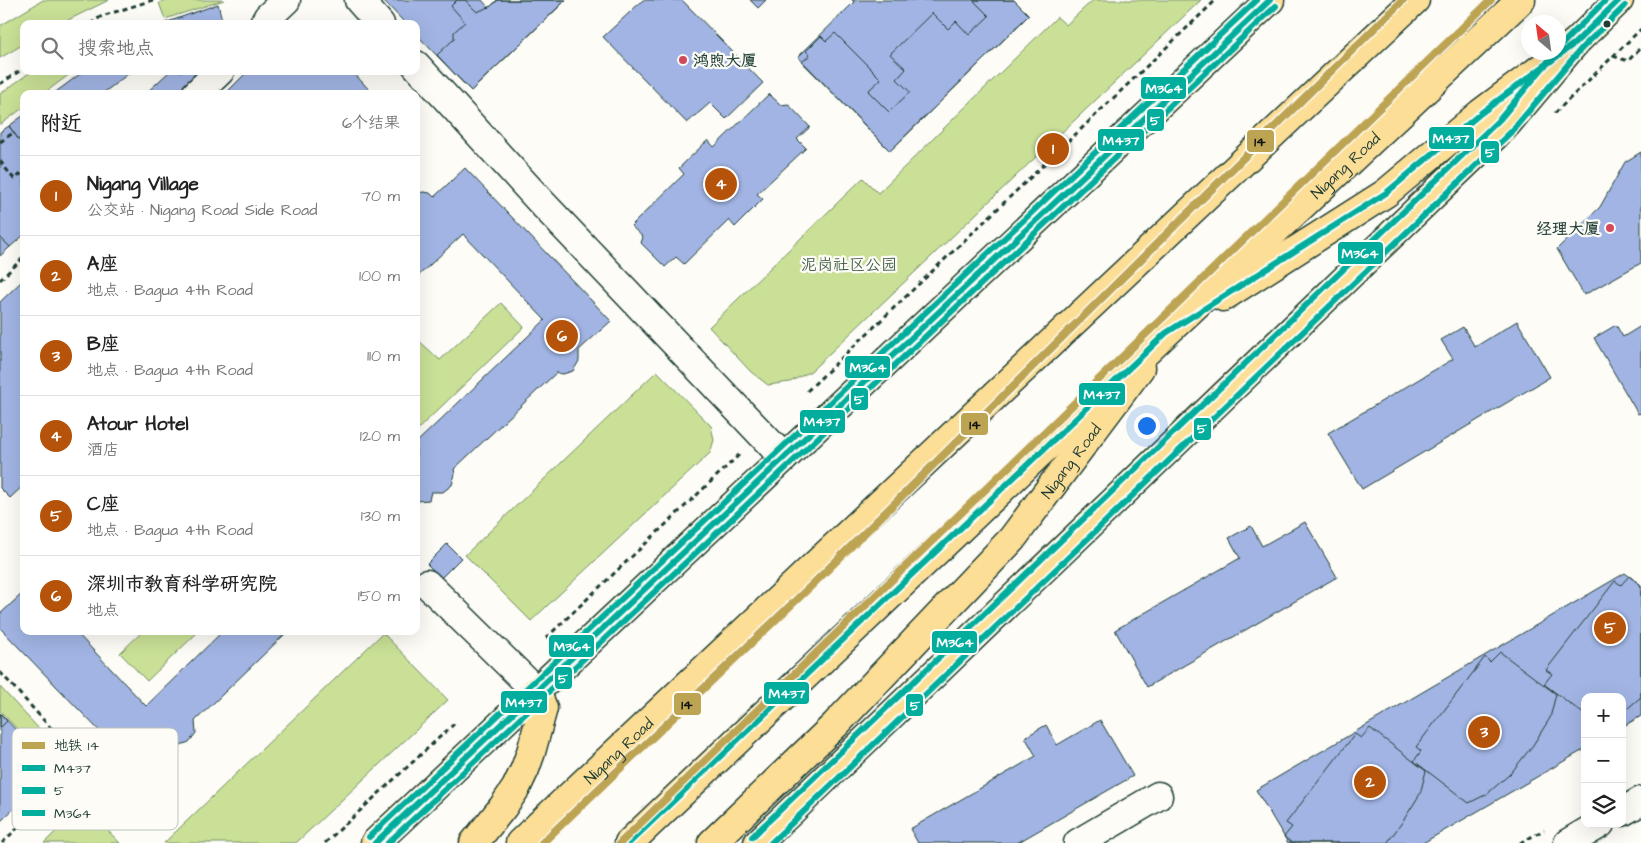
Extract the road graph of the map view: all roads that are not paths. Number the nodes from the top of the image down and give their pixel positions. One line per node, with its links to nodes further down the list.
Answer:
1 (359, 0): 7 (street)
2 (1270, 0): 14 (main road)
3 (1390, 0): 9 (main road)
4 (1416, 0): 9 (main road, Nigang Road)
5 (1520, 0): 13 (main road, Nigang Road)
6 (1619, 0): 8 (main road)
7 (376, 20)
8 (1575, 43): 13 (main road); 26 (main road)
9 (1358, 53): 23 (main road, Nigang Road)
10 (420, 69): 14 (street)
11 (216, 75): 12 (street)
12 (200, 90)
13 (1166, 333): 24 (main road); 25 (main road, Nigang Road)
14 (784, 458): 16 (main road)
15 (427, 584): 16 (street)
16 (536, 691): 21 (main road); 22 (main road)
17 (1158, 796): 27 (street)
18 (1641, 801): 19 (street)
19 (1626, 810)
20 (1593, 828): 28 (street)
21 (375, 843)
22 (474, 843)
23 (520, 843)
24 (629, 843)
25 (712, 843)
26 (758, 843)
27 (1078, 843)
28 (1568, 843)

